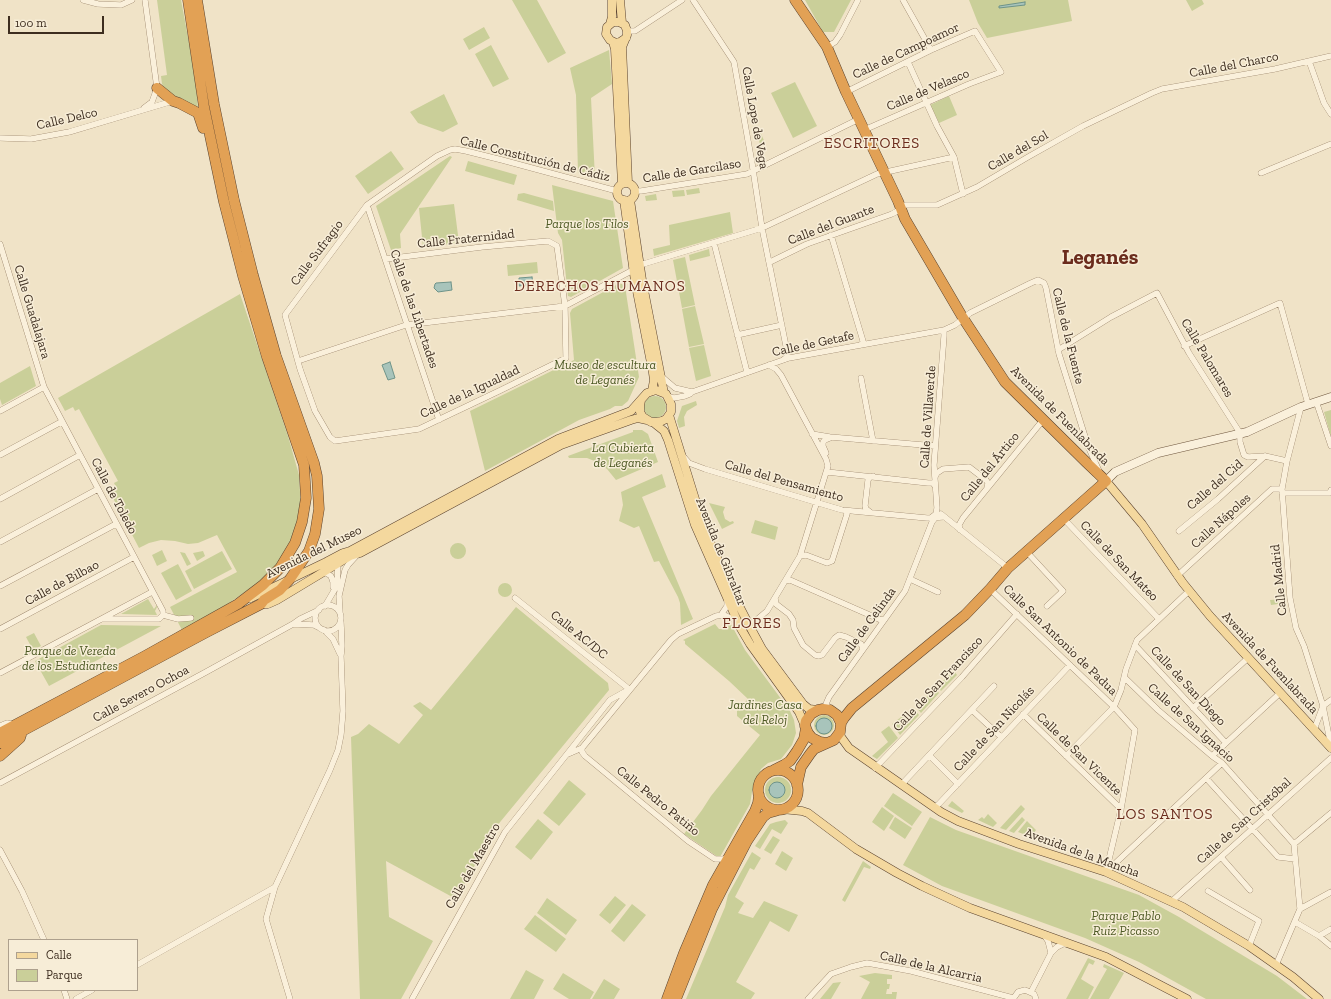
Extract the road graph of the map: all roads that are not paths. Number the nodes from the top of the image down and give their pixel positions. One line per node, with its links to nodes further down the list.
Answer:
1 (83, 0): 2 (street)
2 (132, 0)
3 (145, 0): 23 (street)
4 (188, 0): 43 (highway)
5 (198, 0): 123 (highway)
6 (612, 0): 14 (main road)
7 (620, 0): 13 (main road)
8 (682, 0): 15 (street)
9 (693, 0): 35 (street, Calle Lope de Vega)
10 (795, 0): 17 (highway, Avenida de Fuenlabrada)
11 (858, 0): 17 (street)
12 (903, 0): 18 (street)
13 (622, 23): 14 (main road); 15 (main road)
14 (610, 24): 16 (main road)
15 (626, 35): 16 (main road); 38 (main road)
16 (613, 42): 38 (main road)
17 (827, 47): 24 (highway, Avenida de Fuenlabrada)
18 (931, 50): 21 (street, Calle de Campoamor); 22 (street, Calle de Campoamor)
19 (1331, 56): 20 (street, Calle del Charco)
20 (1309, 61): 25 (street, Calle del Charco); 29 (street)
21 (908, 62): 24 (street, Calle de Campoamor); 27 (street)
22 (1001, 72): 27 (street, Calle de Velasco)
23 (157, 88): 26 (highway); 28 (street, Calle Delco)
24 (846, 92): 30 (highway, Avenida de Fuenlabrada)
25 (1142, 97): 41 (street, Calle del Sol)
26 (173, 102): 28 (street, Calle Delco); 43 (highway)
27 (927, 102): 31 (street, Calle de Velasco); 34 (street)
28 (137, 112): 32 (street, Calle Delco)
29 (1331, 114)
30 (859, 119): 31 (highway, Avenida de Fuenlabrada); 35 (street, Calle de Garcilaso)
31 (864, 130): 36 (highway, Avenida de Fuenlabrada)
32 (0, 138)
33 (1331, 144): 37 (street)
34 (954, 157): 36 (street); 41 (street)
35 (753, 171): 39 (street, Calle de Garcilaso); 46 (street, Calle Lope de Vega)
36 (886, 173): 45 (highway, Avenida de Fuenlabrada); 46 (street)
37 (1261, 173)
38 (625, 183): 39 (main road); 40 (main road)
39 (636, 191): 42 (main road)
40 (618, 192): 42 (main road); 44 (street, Calle Constitución de Cádiz)
41 (963, 194): 45 (street, Calle del Sol)
42 (627, 200): 52 (main road)
43 (224, 202): 135 (highway)
44 (367, 205): 50 (street, Calle de las Libertades); 64 (street, Calle Sufragio)
45 (901, 208): 47 (street, Calle del Guante); 55 (highway, Avenida de Fuenlabrada)
46 (762, 228): 48 (street); 51 (street, Calle Lope de Vega)
47 (831, 235): 51 (street, Calle del Guante); 60 (street)
48 (714, 243): 52 (street); 59 (street)
49 (0, 244): 69 (street, Calle Guadalajara)
50 (386, 259): 54 (street, Calle Fraternidad); 56 (street, Calle de las Libertades)
51 (770, 262): 57 (street, Calle Lope de Vega)
52 (637, 268): 54 (street); 67 (main road); 70 (main road)
53 (1031, 283): 55 (street, Calle de Getafe); 62 (street, Calle de la Fuente)
54 (565, 306): 56 (street); 78 (street, Calle de la Igualdad)
55 (964, 318): 58 (street, Calle de Getafe); 79 (highway, Avenida de Fuenlabrada)
56 (406, 325): 64 (street); 78 (street, Calle de las Libertades)
57 (782, 326): 59 (street); 63 (street, Calle Lope de Vega)
58 (942, 331): 60 (street, Calle de Getafe); 86 (street, Calle de Villaverde)
59 (737, 335): 66 (street)
60 (860, 346): 63 (street, Calle de Getafe)
61 (1184, 346): 62 (street, Calle Palomares); 75 (street); 82 (street, Calle Palomares)
62 (1058, 350): 96 (street, Calle de la Fuente)
63 (783, 360): 65 (street, Calle de Getafe)
64 (298, 361): 78 (street, Calle de la Igualdad)
65 (769, 365): 66 (street, Calle de Getafe); 83 (street)
66 (747, 372): 71 (street, Calle de Getafe)
67 (661, 375): 71 (street); 72 (main road)
68 (861, 378): 85 (street)
69 (44, 387): 76 (street); 80 (street, Calle de Toledo)
70 (652, 391): 72 (main road); 74 (main road)
71 (692, 392): 72 (street, Calle de Getafe)
72 (666, 395): 77 (main road)
73 (1331, 397): 75 (main road)
74 (641, 400): 81 (main road); 114 (main road, Avenida del Museo)
75 (1309, 404): 82 (main road); 87 (street); 92 (street, Calle Madrid)
76 (0, 411)
77 (669, 416): 81 (main road); 88 (main road, Avenida de Gibraltar)
78 (439, 420)
79 (1043, 420): 96 (highway, Avenida de Fuenlabrada); 98 (street, Calle del Ártico)
80 (61, 422): 89 (street); 90 (street, Calle de Toledo)
81 (651, 422): 116 (main road, Avenida del Museo); 134 (main road, Avenida de Gibraltar)
82 (1240, 433): 91 (street, Calle del Cid); 96 (main road)
83 (812, 434): 84 (street); 93 (street)
84 (830, 438): 85 (street); 93 (street)
85 (873, 441): 86 (street)
86 (935, 446): 95 (street, Calle de Villaverde)
87 (1331, 446)
88 (680, 453): 103 (street, Calle del Pensamiento); 153 (main road, Avenida de Gibraltar)
89 (0, 455)
90 (80, 455): 99 (street, Calle de Toledo); 102 (street)
91 (1265, 456): 92 (street, Calle del Cid); 112 (street, Calle del Cid)
92 (1286, 461): 101 (street, Calle Madrid)
93 (827, 469): 94 (street); 103 (street)
94 (873, 476): 97 (street); 106 (street)
95 (935, 477): 97 (street, Calle de Villaverde); 98 (street)
96 (1103, 478): 109 (highway); 122 (main road, Avenida de Fuenlabrada)
97 (935, 486): 104 (street, Calle de Villaverde)
98 (987, 488): 111 (street, Calle del Ártico)
99 (98, 490): 110 (street, Calle de Toledo); 113 (street)
100 (1331, 490): 101 (street, Calle Nápoles)
101 (1282, 491): 122 (street, Calle Nápoles); 165 (street, Calle Madrid)
102 (0, 499)
103 (817, 503): 105 (street, Calle del Pensamiento); 117 (street)
104 (937, 507): 107 (street, Calle de Villaverde); 108 (street)
105 (844, 510): 106 (street, Calle del Pensamiento); 117 (street)
106 (870, 512): 108 (street, Calle del Pensamiento)
107 (944, 517): 108 (street); 111 (street, Calle de Villaverde)
108 (931, 518): 124 (street, Calle de Celinda)
109 (1063, 518): 115 (highway); 147 (street, Calle de San Mateo)
110 (116, 524): 118 (street, Calle de Toledo); 126 (street)
111 (960, 530): 120 (street, Calle de Villaverde)
112 (1179, 531)
113 (0, 542)
114 (350, 551): 119 (street); 123 (main road, Avenida del Museo)
115 (1026, 551): 120 (highway); 138 (street)
116 (360, 553): 119 (main road, Avenida del Museo); 140 (street)
117 (800, 556): 125 (street)
118 (134, 558): 129 (street, Calle de Toledo); 151 (street, Calle de Bilbao)
119 (337, 564): 121 (main road, Avenida del Museo); 131 (street)
120 (1008, 568): 127 (highway)
121 (322, 572): 131 (street); 136 (main road, Avenida del Museo)
122 (1177, 576): 128 (main road, Avenida de Fuenlabrada)
123 (290, 579): 135 (main road, Avenida del Museo); 136 (highway)
124 (910, 579): 130 (street); 146 (street, Calle de Celinda)
125 (785, 581): 133 (street); 146 (street)
126 (0, 586)
127 (990, 589): 142 (street, Calle San Antonio de Padua); 166 (highway)
128 (1189, 591): 147 (street); 157 (main road, Avenida de Fuenlabrada)
129 (152, 592): 143 (street, Calle de Toledo); 145 (street)
130 (938, 592)
131 (332, 594): 137 (street)
132 (515, 598): 162 (street, Calle AC/DC)
133 (775, 598): 153 (street); 155 (street)
134 (727, 600): 141 (street); 148 (main road, Avenida de Gibraltar)
135 (238, 604): 175 (highway, Avenida del Museo)
136 (261, 604): 175 (highway, Avenida del Museo)
137 (325, 606): 139 (street); 140 (street)
138 (1047, 606)
139 (319, 610): 150 (street, Calle Severo Ochoa); 152 (street)
140 (340, 612): 149 (street)
141 (720, 614): 148 (street); 162 (street, Calle del Maestro)
142 (1017, 614): 158 (street, Calle San Antonio de Padua); 192 (street, Calle de San Francisco)
143 (163, 615): 144 (street); 145 (street)
144 (191, 618)
145 (101, 619): 159 (street)
146 (885, 619): 155 (street, Calle de Celinda)
147 (1159, 619): 154 (street)
148 (737, 621): 174 (main road, Avenida de Gibraltar)
149 (341, 622): 152 (street); 156 (street)
150 (293, 624): 152 (street); 195 (street, Calle Severo Ochoa)
151 (0, 629)
152 (322, 629): 156 (street)
153 (752, 631): 169 (main road, Avenida de Gibraltar)
154 (1135, 645): 160 (street); 168 (street, Calle de San Diego)
155 (862, 651): 170 (street, Calle de Celinda)
156 (341, 656): 214 (street)
157 (1248, 658): 163 (main road, Avenida de Fuenlabrada); 168 (street)
158 (1070, 664): 167 (street, Calle San Antonio de Padua); 172 (street, Calle de San Nicolás)
159 (0, 673)
160 (1125, 678): 167 (street); 189 (street, Calle de San Ignacio)
161 (994, 686): 171 (street)
162 (629, 690): 183 (street, Calle del Maestro); 185 (street, Calle del Maestro)
163 (1280, 693): 177 (main road, Avenida de Fuenlabrada); 182 (street)
164 (1331, 700): 165 (street)
165 (1323, 706): 177 (street); 184 (street, Calle Madrid)
166 (852, 708): 170 (highway); 176 (highway)
167 (1114, 708): 188 (street); 202 (street, Calle San Antonio de Padua)
168 (1193, 708): 182 (street, Calle de San Diego)
169 (818, 710): 170 (highway); 174 (highway)
170 (831, 710): 176 (highway)
171 (972, 710): 179 (street); 186 (street)
172 (1023, 714): 179 (street, Calle de San Nicolás); 188 (street, Calle de San Vicente)
173 (0, 726): 175 (street)
174 (806, 727): 181 (highway); 193 (highway)
175 (19, 728): 178 (highway, Avenida del Museo); 180 (highway, Avenida del Museo); 187 (highway)
176 (841, 728): 181 (highway); 192 (main road, Avenida de la Mancha)
177 (1314, 730): 184 (main road, Avenida de Fuenlabrada)
178 (0, 733)
179 (1001, 737): 196 (street, Calle de San Nicolás)
180 (0, 743)
181 (827, 743): 197 (highway)
182 (1226, 743): 189 (street)
183 (582, 748): 185 (street, Calle del Maestro); 209 (street, Calle Pedro Patiño)
184 (1331, 748)
185 (568, 754): 231 (street, Calle del Maestro)
186 (929, 755): 196 (street); 198 (street)
187 (0, 756)
188 (1066, 756): 202 (street, Calle de San Vicente)
189 (1212, 756): 191 (street, Calle de San Ignacio)
190 (1331, 758): 204 (street, Calle de San Cristóbal)
191 (1222, 763): 194 (street); 204 (street, Calle de San Ignacio)
192 (875, 768): 198 (main road, Avenida de la Mancha)
193 (774, 770): 197 (highway); 199 (highway)
194 (1206, 778): 205 (street); 211 (street)
195 (0, 783)
196 (958, 784): 200 (street, Calle de San Nicolás)
197 (797, 785): 201 (highway)
198 (902, 785): 200 (main road, Avenida de la Mancha)
199 (759, 795): 201 (highway); 209 (highway)
200 (935, 808): 213 (main road, Avenida de la Mancha)
201 (780, 809): 222 (main road); 239 (highway)
202 (1121, 809): 208 (street)
203 (1331, 813): 206 (street)
204 (1268, 815): 205 (street, Calle de San Cristóbal); 206 (street, Calle de San Ignacio)
205 (1252, 829): 210 (street, Calle de San Cristóbal); 212 (street)
206 (1294, 844): 212 (street)
207 (0, 850): 224 (street)
208 (1111, 852): 211 (street); 213 (street)
209 (728, 857): 238 (highway)
210 (1221, 857): 215 (street); 218 (street, Calle de San Cristóbal)
211 (1121, 858): 213 (street)
212 (1295, 859): 219 (street)
213 (1106, 872): 218 (main road, Avenida de la Mancha)
214 (275, 887): 229 (street); 235 (street)
215 (1250, 890)
216 (1208, 891): 226 (street)
217 (1331, 892): 219 (street)
218 (1172, 901): 226 (main road, Avenida de la Mancha)
219 (1300, 909): 220 (street)
220 (1295, 922): 223 (street); 230 (street)
221 (1331, 929): 223 (street)
222 (1044, 934): 225 (main road); 228 (street)
223 (1319, 936): 227 (street)
224 (44, 939)
225 (1072, 944): 228 (street); 243 (main road)
226 (1249, 946): 230 (main road, Avenida de la Mancha)
227 (1331, 946)
228 (1051, 953): 233 (street)
229 (138, 964)
230 (1276, 965): 244 (main road, Avenida de la Mancha)
231 (416, 990): 236 (street, Calle del Maestro); 237 (street)
232 (90, 991): 234 (street)
233 (1031, 992): 241 (street); 242 (street)
234 (76, 999)
235 (290, 999)
236 (412, 999)
237 (417, 999)
238 (667, 999)
239 (676, 999)
240 (808, 999): 241 (street, Calle de la Alcarria)
241 (1013, 999)
242 (1036, 999)
243 (1187, 999)
244 (1319, 999)

